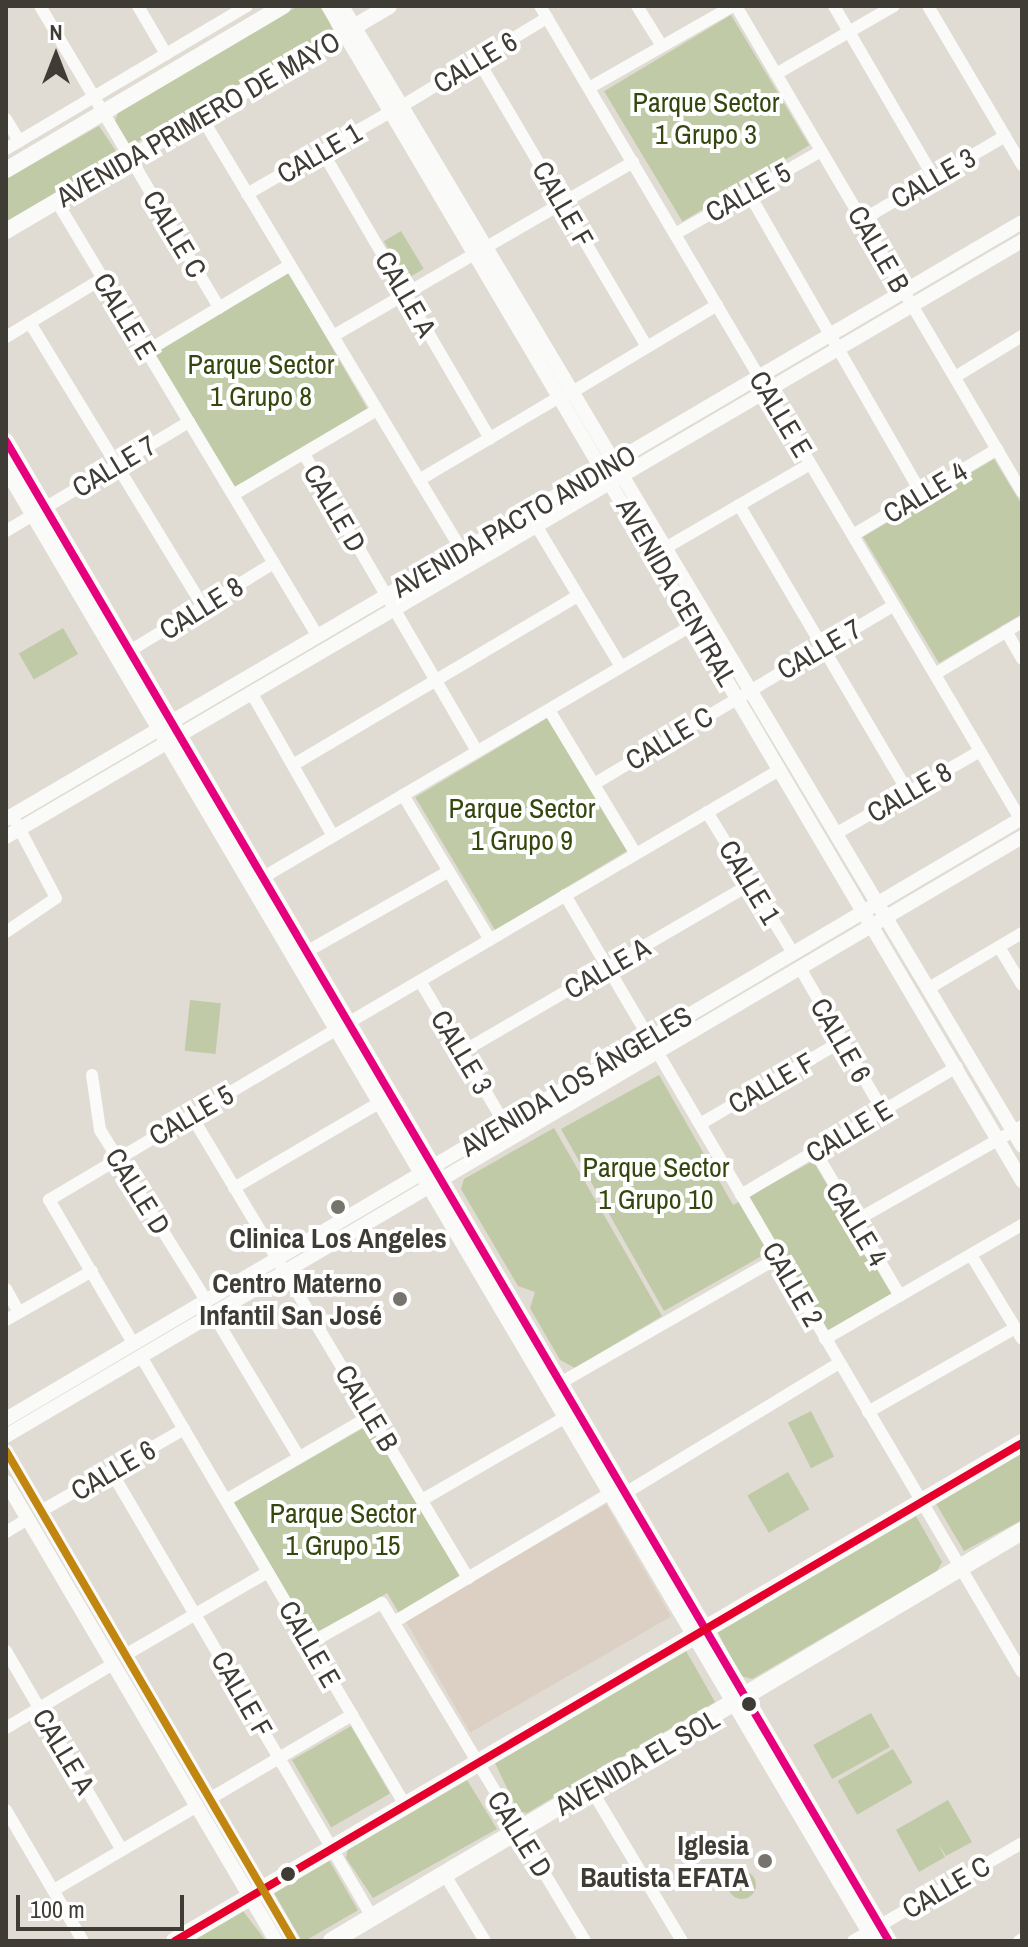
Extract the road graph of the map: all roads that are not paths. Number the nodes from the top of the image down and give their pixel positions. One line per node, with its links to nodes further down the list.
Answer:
1 (40, 6): 22 (street)
2 (138, 6): 18 (street)
3 (247, 6): 18 (street)
4 (283, 6): 24 (main road, AVENIDA PRIMERO DE MAYO)
5 (328, 6): 15 (street, AVENIDA CENTRAL)
6 (342, 6): 15 (street, AVENIDA CENTRAL)
7 (389, 6): 15 (main road, AVENIDA PRIMERO DE MAYO)
8 (540, 6): 14 (street, CALLE E)
9 (637, 6): 17 (street)
10 (734, 6): 17 (street); 20 (street, CALLE B)
11 (834, 6): 16 (street)
12 (894, 6): 16 (street)
13 (928, 6): 27 (street)
14 (547, 18): 19 (street, CALLE 6); 21 (street, CALLE E)
15 (350, 30): 23 (street, AVENIDA CENTRAL); 25 (main road, AVENIDA PRIMERO DE MAYO)
16 (849, 32): 20 (street); 36 (street)
17 (662, 46): 21 (street)
18 (166, 54): 22 (street)
19 (478, 60): 23 (street, CALLE 6); 40 (street, CALLE F)
20 (776, 74): 31 (street, CALLE B)
21 (589, 88): 33 (street, CALLE E)
22 (93, 96): 24 (street, CALLE C); 28 (street)
23 (396, 109): 30 (street, CALLE 1); 46 (street, AVENIDA CENTRAL)
24 (103, 112): 32 (street, CALLE C); 35 (main road, AVENIDA PRIMERO DE MAYO)
25 (202, 118): 32 (main road, AVENIDA PRIMERO DE MAYO); 38 (street)
26 (6, 119): 28 (street)
27 (1005, 136): 34 (street); 36 (street, CALLE 3)
28 (19, 141): 29 (street)
29 (6, 149)
30 (322, 151): 38 (street, CALLE 1); 50 (street, CALLE A)
31 (821, 151): 37 (street, CALLE 5); 41 (street, CALLE B)
32 (131, 159): 39 (main road, AVENIDA PRIMERO DE MAYO); 53 (street, CALLE C)
33 (633, 162): 40 (street); 44 (street, CALLE E)
34 (1022, 165)
35 (6, 170)
36 (934, 178): 41 (street, CALLE 3)
37 (748, 192): 44 (street, CALLE 5); 58 (street)
38 (247, 194): 47 (street)
39 (57, 202): 43 (main road, AVENIDA PRIMERO DE MAYO); 48 (street, CALLE E)
40 (562, 203): 46 (street); 59 (street, CALLE F)
41 (862, 220): 49 (street, CALLE B)
42 (1022, 222): 49 (street, AVENIDA PACTO ANDINO)
43 (6, 231)
44 (675, 234): 51 (street, CALLE E)
45 (1022, 241): 52 (street, AVENIDA PACTO ANDINO)
46 (482, 250): 50 (street); 64 (street, AVENIDA CENTRAL)
47 (290, 265): 53 (street); 55 (street)
48 (103, 278): 54 (street); 60 (street, CALLE E)
49 (904, 291): 52 (street, CALLE B); 58 (street, AVENIDA PACTO ANDINO)
50 (405, 293): 55 (street); 67 (street, CALLE A)
51 (717, 305): 59 (street); 61 (street, CALLE E)
52 (912, 306): 58 (street, AVENIDA PACTO ANDINO); 62 (street, CALLE B)
53 (219, 308): 60 (street)
54 (30, 323): 57 (street); 72 (street)
55 (333, 336): 65 (street)
56 (1022, 336): 62 (street)
57 (6, 337)
58 (835, 342): 61 (street, AVENIDA PACTO ANDINO); 63 (street, AVENIDA PACTO ANDINO); 77 (street)
59 (647, 347): 64 (street)
60 (147, 351): 66 (street, CALLE E)
61 (759, 377): 63 (street, CALLE E); 74 (street, AVENIDA PACTO ANDINO)
62 (955, 377): 69 (street, CALLE B)
63 (768, 391): 71 (street, CALLE E); 74 (street, AVENIDA PACTO ANDINO)
64 (568, 393): 67 (street); 74 (street, AVENIDA CENTRAL)
65 (377, 410): 70 (street); 75 (street)
66 (189, 422): 72 (street, CALLE 7); 78 (street, CALLE E)
67 (490, 438): 75 (street)
68 (6, 441): 80 (main road)
69 (997, 449): 76 (street, CALLE B); 77 (street, CALLE 4)
70 (304, 454): 78 (street); 88 (street, CALLE D)
71 (810, 464): 79 (street); 83 (street, CALLE E)
72 (117, 465): 80 (street, CALLE 7); 90 (street)
73 (6, 468): 80 (main road)
74 (615, 472): 81 (street, AVENIDA PACTO ANDINO); 84 (street, AVENIDA CENTRAL); 85 (street, AVENIDA PACTO ANDINO); 92 (street, AVENIDA CENTRAL)
75 (419, 480): 85 (street)
76 (1022, 492)
77 (922, 494): 83 (street, CALLE 4)
78 (233, 495): 86 (street, CALLE E)
79 (739, 505): 84 (street); 95 (street)
80 (39, 511): 82 (street); 96 (main road); 104 (main road)
81 (537, 527): 87 (street); 88 (street, AVENIDA PACTO ANDINO)
82 (6, 531)
83 (853, 535): 89 (street, CALLE E)
84 (667, 547): 101 (street, AVENIDA CENTRAL)
85 (462, 551): 88 (street, AVENIDA PACTO ANDINO)
86 (274, 563): 90 (street, CALLE 8); 94 (street, CALLE E)
87 (578, 596): 98 (street); 100 (street)
88 (390, 604): 94 (street, AVENIDA PACTO ANDINO); 100 (street); 102 (street, AVENIDA PACTO ANDINO)
89 (894, 605): 95 (street, CALLE 7); 99 (street, CALLE E)
90 (203, 606): 96 (street, CALLE 8)
91 (1022, 622): 93 (street)
92 (696, 623): 98 (street); 101 (street, AVENIDA CENTRAL)
93 (1006, 631): 97 (street); 99 (street)
94 (317, 635): 104 (street, AVENIDA PACTO ANDINO)
95 (823, 646): 101 (street, CALLE 7); 111 (street)
96 (128, 652): 104 (main road)
97 (1022, 659)
98 (621, 667): 103 (street)
99 (935, 674): 107 (street, CALLE E)
100 (436, 681): 106 (street); 108 (street)
101 (744, 692): 109 (street, AVENIDA CENTRAL); 110 (street, CALLE C); 117 (street, AVENIDA CENTRAL)
102 (252, 694): 105 (street, AVENIDA PACTO ANDINO); 108 (street)
103 (549, 710): 106 (street); 110 (street)
104 (162, 726): 105 (main road); 114 (street, AVENIDA PACTO ANDINO)
105 (171, 741): 116 (street, AVENIDA PACTO ANDINO); 123 (main road); 141 (main road)
106 (477, 751): 112 (street)
107 (980, 751): 111 (street, CALLE 8); 115 (street, CALLE E)
108 (293, 765): 118 (street)
109 (779, 770): 113 (street); 127 (street, AVENIDA CENTRAL)
110 (594, 784): 121 (street)
111 (908, 792): 117 (street, CALLE 8)
112 (403, 795): 118 (street); 122 (street)
113 (707, 812): 121 (street); 124 (street, CALLE 1)
114 (9, 817): 116 (street)
115 (1021, 819): 126 (street, AVENIDA LOS ÁNGELES)
116 (20, 829): 119 (street, AVENIDA PACTO ANDINO); 130 (street)
117 (837, 833): 126 (street, AVENIDA CENTRAL)
118 (333, 836): 123 (street)
119 (6, 837)
120 (1022, 837): 128 (street, AVENIDA LOS ÁNGELES)
121 (636, 854): 125 (street)
122 (449, 871): 132 (street); 134 (street)
123 (262, 878): 134 (main road)
124 (751, 884): 135 (street, CALLE 1); 137 (street, CALLE A)
125 (565, 895): 132 (street); 137 (street, CALLE 2)
126 (879, 902): 127 (street, AVENIDA LOS ÁNGELES); 128 (street, AVENIDA CENTRAL)
127 (863, 911): 129 (street, AVENIDA CENTRAL); 135 (street, AVENIDA LOS ÁNGELES)
128 (887, 916): 129 (street, AVENIDA LOS ÁNGELES); 140 (street, AVENIDA CENTRAL)
129 (872, 925): 136 (street, AVENIDA LOS ÁNGELES); 146 (street, AVENIDA CENTRAL)
130 (6, 932)
131 (1022, 933): 133 (street)
132 (490, 940): 138 (street)
133 (999, 947): 139 (street); 140 (street)
134 (306, 952): 141 (main road)
135 (793, 953): 142 (street, AVENIDA LOS ÁNGELES)
136 (800, 968): 143 (street, CALLE 6); 145 (street, AVENIDA LOS ÁNGELES)
137 (607, 969): 142 (street, CALLE 2); 144 (street, CALLE A)
138 (420, 981): 141 (street); 144 (street, CALLE 3)
139 (1022, 985)
140 (929, 988): 153 (street, AVENIDA CENTRAL)
141 (341, 1027): 148 (main road); 150 (street, CALLE 5); 158 (main road)
142 (648, 1039): 145 (street, CALLE 2); 151 (street, AVENIDA LOS ÁNGELES)
143 (842, 1041): 149 (street, CALLE 6); 152 (street, CALLE F)
144 (462, 1052): 151 (street, CALLE 3)
145 (658, 1053): 152 (street, CALLE 2); 158 (street, AVENIDA LOS ÁNGELES)
146 (957, 1067): 149 (street, CALLE E); 154 (street, AVENIDA CENTRAL)
147 (92, 1075): 157 (street, CALLE D)
148 (377, 1104): 158 (main road); 160 (street)
149 (883, 1111): 156 (street, CALLE E)
150 (191, 1115): 157 (street, CALLE 5); 160 (street, CALLE B)
151 (505, 1124): 158 (street, AVENIDA LOS ÁNGELES)
152 (700, 1124): 161 (street, CALLE 2)
153 (1018, 1128): 154 (street); 155 (street, AVENIDA CENTRAL)
154 (998, 1139): 159 (street, AVENIDA CENTRAL); 162 (street)
155 (1022, 1146)
156 (815, 1151): 161 (street, CALLE E); 162 (street, CALLE 4)
157 (117, 1158): 167 (street, CALLE 5); 171 (street, CALLE D)
158 (430, 1177): 166 (street, AVENIDA LOS ÁNGELES); 168 (street, AVENIDA LOS ÁNGELES); 180 (main road); 183 (main road)
159 (1022, 1181)
160 (234, 1188): 166 (street, CALLE B)
161 (741, 1195): 165 (street, CALLE 2)
162 (855, 1221): 170 (street, CALLE 4)
163 (1022, 1225): 164 (street)
164 (971, 1255): 170 (street); 174 (street)
165 (778, 1258): 175 (street, CALLE 2); 180 (street)
166 (276, 1259): 168 (street, CALLE B); 171 (street, AVENIDA LOS ÁNGELES)
167 (92, 1271): 172 (street); 177 (street)
168 (285, 1272): 171 (street, AVENIDA LOS ÁNGELES); 182 (street, CALLE B)
169 (6, 1289): 172 (street)
170 (900, 1296): 175 (street)
171 (210, 1307): 177 (street, AVENIDA LOS ÁNGELES); 178 (street, AVENIDA LOS ÁNGELES); 189 (street)
172 (19, 1312): 173 (street)
173 (6, 1320)
174 (1015, 1328): 176 (street); 181 (street)
175 (825, 1339): 179 (street, CALLE 2)
176 (1022, 1339)
177 (133, 1343): 184 (street, AVENIDA LOS ÁNGELES)
178 (142, 1358): 185 (street, CALLE E); 186 (street, AVENIDA LOS ÁNGELES)
179 (839, 1363): 181 (street, CALLE 2); 192 (street)
180 (562, 1382): 192 (main road)
181 (868, 1412): 196 (street, CALLE 2)
182 (372, 1415): 189 (street); 195 (street, CALLE B)
183 (564, 1418): 193 (main road); 195 (street)
184 (6, 1419)
185 (184, 1429): 190 (street, CALLE 6); 194 (street, CALLE E)
186 (6, 1436)
187 (1022, 1443): 196 (main road)
188 (6, 1451): 197 (street)
189 (299, 1457): 194 (street)
190 (111, 1471): 197 (street, CALLE 6); 204 (street, CALLE F)
191 (6, 1482): 198 (street)
192 (627, 1492): 206 (main road)
193 (609, 1494): 203 (street); 206 (main road)
194 (226, 1500): 202 (street, CALLE E)
195 (422, 1500): 203 (street, CALLE B)
196 (920, 1502): 201 (street, CALLE 2); 206 (main road)
197 (41, 1511): 210 (street)
198 (28, 1519): 200 (street); 211 (street)
199 (1022, 1531): 201 (main road, AVENIDA EL SOL)
200 (6, 1532)
201 (960, 1568): 209 (street, CALLE 2); 213 (main road, AVENIDA EL SOL)
202 (268, 1572): 204 (street); 207 (street, CALLE E)
203 (468, 1578): 205 (street)
204 (196, 1614): 210 (street); 217 (street, CALLE F)
205 (394, 1622): 207 (street, CALLE D); 218 (street, CALLE D)
206 (700, 1631): 213 (main road); 218 (main road)
207 (310, 1643): 215 (street, CALLE E)
208 (6, 1651): 214 (street, CALLE A)
209 (1017, 1652): 212 (street, CALLE 2)
210 (127, 1654): 220 (street)
211 (113, 1664): 214 (street); 222 (street)
212 (1022, 1672)
213 (741, 1700): 219 (main road, AVENIDA EL SOL); 232 (main road)
214 (40, 1708): 216 (street); 227 (street, CALLE A)
215 (352, 1715): 217 (street); 221 (street, CALLE E)
216 (6, 1728)
217 (279, 1758): 220 (street); 226 (street, CALLE F)
218 (476, 1763): 221 (main road); 224 (street, CALLE D)
219 (591, 1789): 224 (main road, AVENIDA EL SOL); 240 (street)
220 (211, 1798): 230 (street)
221 (405, 1805): 226 (main road)
222 (197, 1806): 227 (street); 230 (street)
223 (8, 1817): 229 (street)
224 (518, 1832): 228 (main road, AVENIDA EL SOL); 239 (street, CALLE D)
225 (1022, 1843): 232 (street, CALLE C)
226 (332, 1848): 230 (main road); 231 (street, CALLE F)
227 (122, 1850): 229 (street)
228 (445, 1875): 231 (main road, AVENIDA EL SOL); 238 (street)
229 (54, 1890): 233 (street)
230 (256, 1893): 234 (main road); 235 (street); 236 (street)
231 (372, 1917): 237 (main road, AVENIDA EL SOL)
232 (875, 1933): 241 (street); 242 (main road)
233 (83, 1941)
234 (175, 1941)
235 (276, 1941)
236 (293, 1941)
237 (332, 1941)
238 (485, 1941)
239 (585, 1941)
240 (682, 1941)
241 (853, 1941)
242 (889, 1941)

